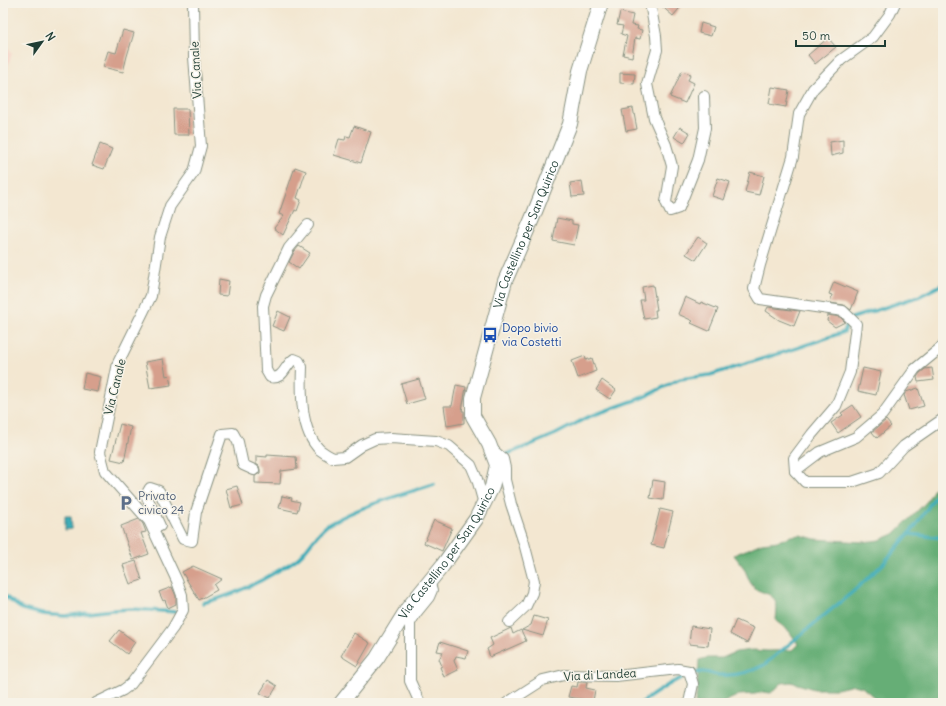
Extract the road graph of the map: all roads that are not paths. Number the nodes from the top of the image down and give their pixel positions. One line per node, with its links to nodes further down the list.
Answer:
1 (194, 3): 13 (street, Via Canale)
2 (602, 3): 9 (street, Via Castellino per San Quirico)
3 (650, 3): 5 (street)
4 (895, 3): 11 (street)
5 (704, 96)
6 (308, 225): 12 (street)
7 (943, 346): 11 (street)
8 (943, 419): 11 (street)
9 (491, 449): 12 (street, Via Castellino per San Quirico); 15 (street)
10 (254, 470): 13 (street)
11 (795, 471)
12 (484, 504): 14 (street, Via Castellino per San Quirico)
13 (152, 529): 16 (street, Via Canale)
14 (429, 581): 17 (street, Via Castellino per San Quirico); 18 (street)
15 (509, 622)
16 (96, 703)
17 (341, 703)
18 (420, 703)
19 (507, 703): 20 (street, Via di Landea)
20 (689, 703)

